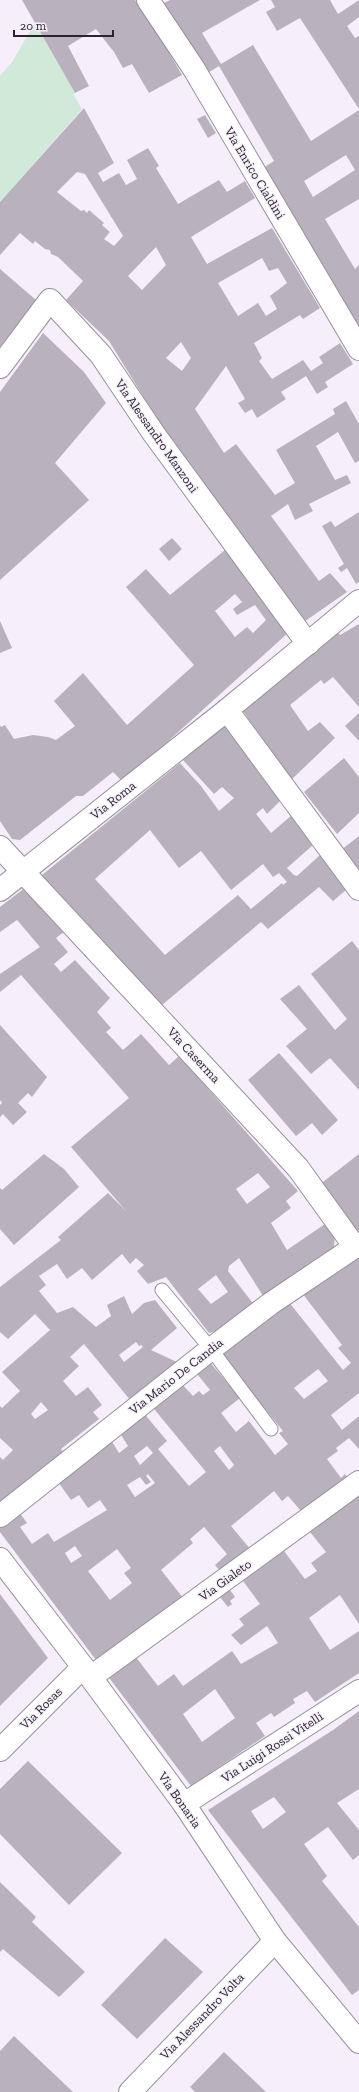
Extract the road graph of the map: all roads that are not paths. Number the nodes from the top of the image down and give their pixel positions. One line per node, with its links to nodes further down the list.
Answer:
1 (148, 0): 2 (street, Via Enrico Cialdini)
2 (359, 349)
3 (0, 367): 5 (street, Via Alessandro Manzoni)
4 (359, 601): 5 (street, Via Roma)
5 (308, 644): 6 (street, Via Roma)
6 (227, 710): 8 (street, Via Roma); 9 (street)
7 (0, 847): 8 (street, Via Caserma)
8 (24, 871): 10 (street, Via Roma); 11 (street, Via Caserma)
9 (359, 889)
10 (0, 890)
11 (357, 1246): 13 (street, Via Mario De Candia)
12 (162, 1290): 13 (lane)
13 (211, 1349): 14 (lane); 16 (street, Via Mario De Candia)
14 (271, 1428)
15 (359, 1482): 18 (street, Via Gialeto)
16 (0, 1516)
17 (0, 1559): 18 (street, Via Bonaria)
18 (87, 1672): 20 (street, Via Rosas); 21 (street, Via Bonaria)
19 (359, 1691): 21 (street, Via Luigi Rossi Vitelli)
20 (0, 1750)
21 (184, 1804): 22 (street, Via Bonaria)
22 (275, 1941): 23 (street, Via Bonaria); 24 (street, Via Alessandro Volta)
23 (355, 2029)
24 (130, 2092)

